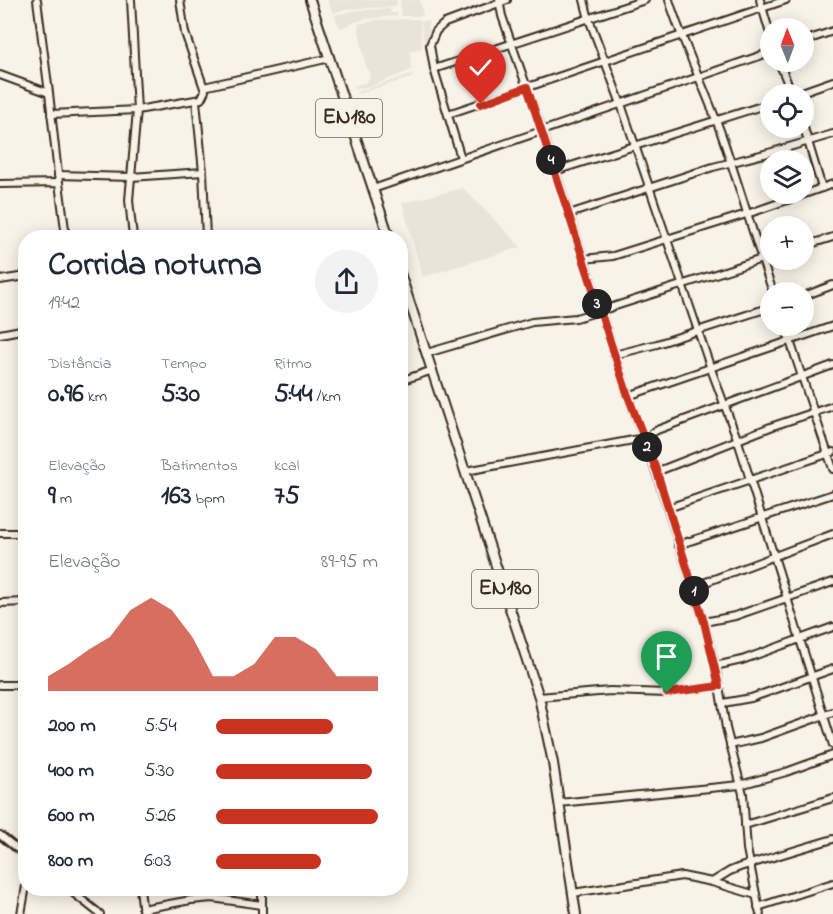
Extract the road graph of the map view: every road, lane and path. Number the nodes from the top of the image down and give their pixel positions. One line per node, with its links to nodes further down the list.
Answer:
1 (37, 0): 29 (street)
2 (131, 0): 33 (street)
3 (180, 0): 26 (street)
4 (310, 0): 20 (main road, EN180)
5 (507, 0): 11 (street)
6 (584, 0): 14 (street)
7 (645, 0): 14 (street)
8 (669, 0): 16 (street)
9 (760, 0): 12 (street)
10 (786, 0): 12 (street)
11 (499, 2): 18 (street); 22 (street)
12 (762, 8): 13 (street); 16 (street)
13 (765, 18)
14 (589, 19): 18 (street); 21 (street)
15 (833, 31): 17 (street)
16 (680, 36): 21 (street); 24 (street)
17 (814, 38)
18 (512, 45): 22 (street); 27 (street)
19 (760, 56): 24 (street)
20 (330, 58): 26 (street); 52 (main road, EN180)
21 (605, 61): 27 (street); 31 (street)
22 (434, 69): 35 (street)
23 (0, 75): 29 (street)
24 (699, 76): 31 (street); 36 (street)
25 (833, 81): 28 (street)
26 (204, 87): 30 (street)
27 (527, 87): 35 (street); 37 (street)
28 (814, 87)
29 (50, 93): 34 (street)
30 (196, 101): 33 (street); 45 (street)
31 (621, 104): 37 (street); 41 (street)
32 (760, 107): 36 (street)
33 (137, 110): 34 (street); 47 (street)
34 (51, 114): 46 (street)
35 (448, 114): 42 (street)
36 (717, 121): 41 (street); 43 (street)
37 (542, 131): 42 (street); 44 (street)
38 (833, 134): 40 (street)
39 (808, 138): 40 (street)
40 (809, 141): 43 (street); 51 (street)
41 (635, 146): 44 (street); 53 (street)
42 (461, 158): 52 (street)
43 (731, 163): 53 (street); 55 (street)
44 (555, 171): 54 (street)
45 (203, 172): 47 (street); 58 (street)
46 (58, 175): 47 (street); 48 (street)
47 (131, 177): 57 (street)
48 (59, 183): 49 (street); 56 (street)
49 (0, 184)
50 (833, 184): 51 (street)
51 (822, 188): 55 (street)
52 (373, 189): 59 (main road, EN180)
53 (650, 189): 54 (street); 61 (street)
54 (569, 214): 64 (street)
55 (746, 214): 61 (street); 63 (street)
56 (65, 230)
57 (132, 230)
58 (206, 230)
59 (383, 230)
60 (833, 237): 62 (street)
61 (668, 239): 64 (street); 68 (street)
62 (814, 243)
63 (760, 256)
64 (583, 259): 73 (street)
65 (760, 259): 68 (street)
66 (18, 277): 67 (street)
67 (0, 280)
68 (684, 284): 73 (street); 75 (street)
69 (833, 285): 70 (street)
70 (814, 292)
71 (408, 297): 80 (main road, EN180)
72 (760, 310): 75 (street)
73 (600, 311): 80 (street); 81 (street)
74 (833, 326): 79 (street)
75 (698, 330): 81 (street); 83 (street)
76 (18, 331): 77 (street)
77 (0, 334)
78 (788, 336): 79 (street)
79 (790, 341): 83 (street); 85 (street)
80 (427, 353): 84 (main road, EN180)
81 (614, 355): 87 (street)
82 (833, 365): 85 (street)
83 (711, 369): 87 (street); 88 (street)
84 (433, 370): 86 (street); 95 (main road, EN180)
85 (803, 377): 88 (street); 90 (street)
86 (408, 378)
87 (628, 396): 91 (street)
88 (726, 405): 91 (street); 92 (street)
89 (833, 406): 90 (street)
90 (815, 412): 92 (street); 93 (street)
91 (644, 438): 95 (street); 96 (street)
92 (738, 441): 96 (street); 97 (street)
93 (831, 453): 94 (street); 97 (street)
94 (833, 469)
95 (466, 471): 120 (main road, EN180)
96 (657, 472): 99 (street)
97 (751, 480): 99 (street); 100 (street)
98 (833, 494): 100 (street)
99 (668, 508): 104 (street)
100 (762, 517): 104 (street); 105 (street)
101 (0, 533): 102 (street)
102 (18, 533)
103 (833, 534): 105 (street)
104 (678, 544): 107 (street)
105 (774, 556): 107 (street); 108 (street)
106 (833, 582): 108 (street)
107 (693, 587): 111 (street)
108 (788, 598): 111 (street); 113 (street)
109 (18, 602): 110 (street)
110 (0, 603)
111 (704, 622): 114 (street)
112 (833, 627): 113 (street)
113 (800, 639): 114 (street); 116 (street)
114 (715, 666): 119 (street)
115 (833, 669): 116 (street)
116 (810, 677): 121 (street); 123 (street)
117 (0, 685): 118 (street)
118 (18, 685)
119 (719, 686): 120 (street); 121 (street)
120 (539, 697): 129 (main road, EN180)
121 (723, 703): 124 (street)
122 (833, 712): 123 (street)
123 (823, 716): 124 (street); 125 (street)
124 (730, 745): 127 (street)
125 (833, 745)
126 (833, 755): 127 (street)
127 (740, 785): 129 (street); 130 (street)
128 (833, 798): 130 (street)
129 (559, 803): 137 (main road, EN180)
130 (745, 825): 134 (street)
131 (0, 835): 133 (street)
132 (833, 839): 134 (street)
133 (18, 850)
134 (750, 864): 135 (street); 138 (street)
135 (712, 882): 137 (street); 138 (street)
136 (833, 883): 144 (street)
137 (573, 893): 149 (main road, EN180)
138 (756, 895): 144 (street)
139 (24, 896): 146 (street)
140 (77, 896): 147 (street)
141 (141, 896): 145 (street)
142 (262, 896): 143 (street)
143 (262, 905): 145 (street); 148 (street)
144 (759, 910)
145 (143, 911)
146 (21, 914)
147 (100, 914)
148 (262, 914)
149 (576, 914)

